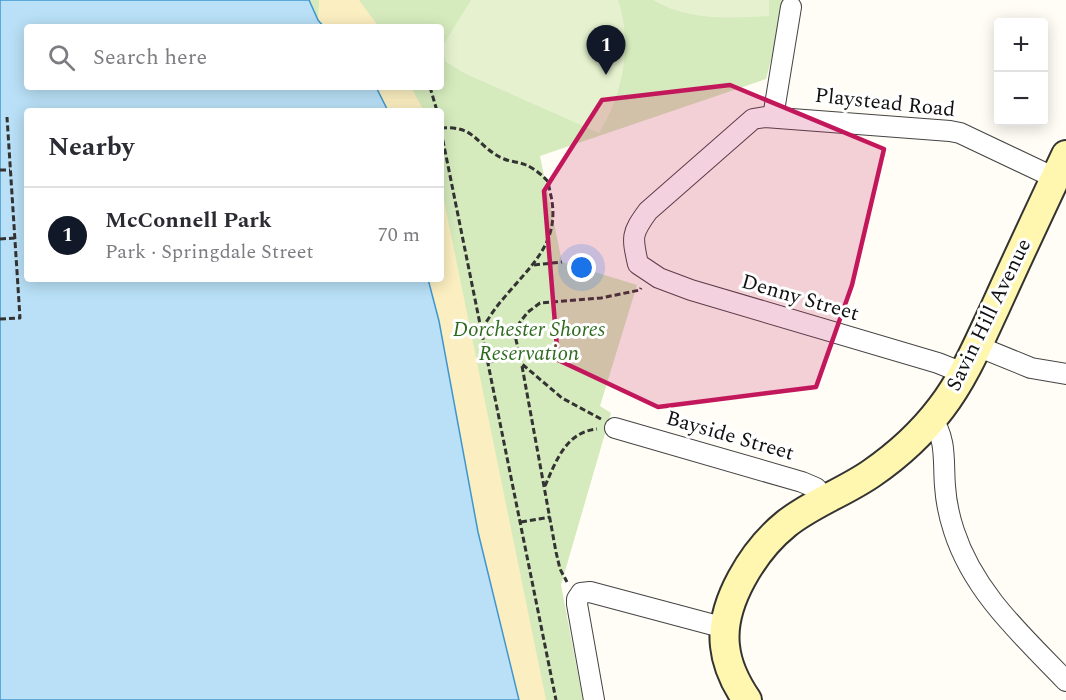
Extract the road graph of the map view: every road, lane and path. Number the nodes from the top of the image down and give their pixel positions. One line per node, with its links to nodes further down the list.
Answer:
1 (791, 7): 5 (street)
2 (431, 90): 3 (path)
3 (436, 108)
4 (7, 117): 9 (path)
5 (773, 117): 8 (street, Playstead Road); 15 (street)
6 (444, 129): 14 (path)
7 (444, 145): 17 (path)
8 (1060, 167): 18 (street, Savin Hill Avenue)
9 (10, 170): 10 (path); 11 (path)
10 (0, 171)
11 (15, 238): 12 (path); 16 (path)
12 (0, 239)
13 (562, 262): 14 (path)
14 (533, 266): 17 (path)
15 (647, 271): 19 (path); 22 (street, Denny Street)
16 (0, 319)
17 (482, 330): 20 (path)
18 (977, 346): 22 (street, Savin Hill Avenue); 23 (street)
19 (520, 356): 20 (path); 21 (path)
20 (488, 362): 29 (path)
21 (522, 364): 25 (path); 26 (path)
22 (963, 373): 24 (street, Savin Hill Avenue)
23 (1066, 374)
24 (932, 419): 27 (street, Savin Hill Avenue); 32 (street)
25 (615, 428): 26 (path); 27 (street, Bayside Street)
26 (544, 486): 28 (path)
27 (826, 500): 31 (street, Savin Hill Avenue)
28 (550, 517): 29 (path); 30 (path)
29 (521, 522): 33 (path)
30 (579, 595): 31 (street); 34 (street)
31 (725, 628): 35 (street, Savin Hill Avenue)
32 (1066, 681)
33 (556, 700)
34 (594, 700)
35 (747, 700)

